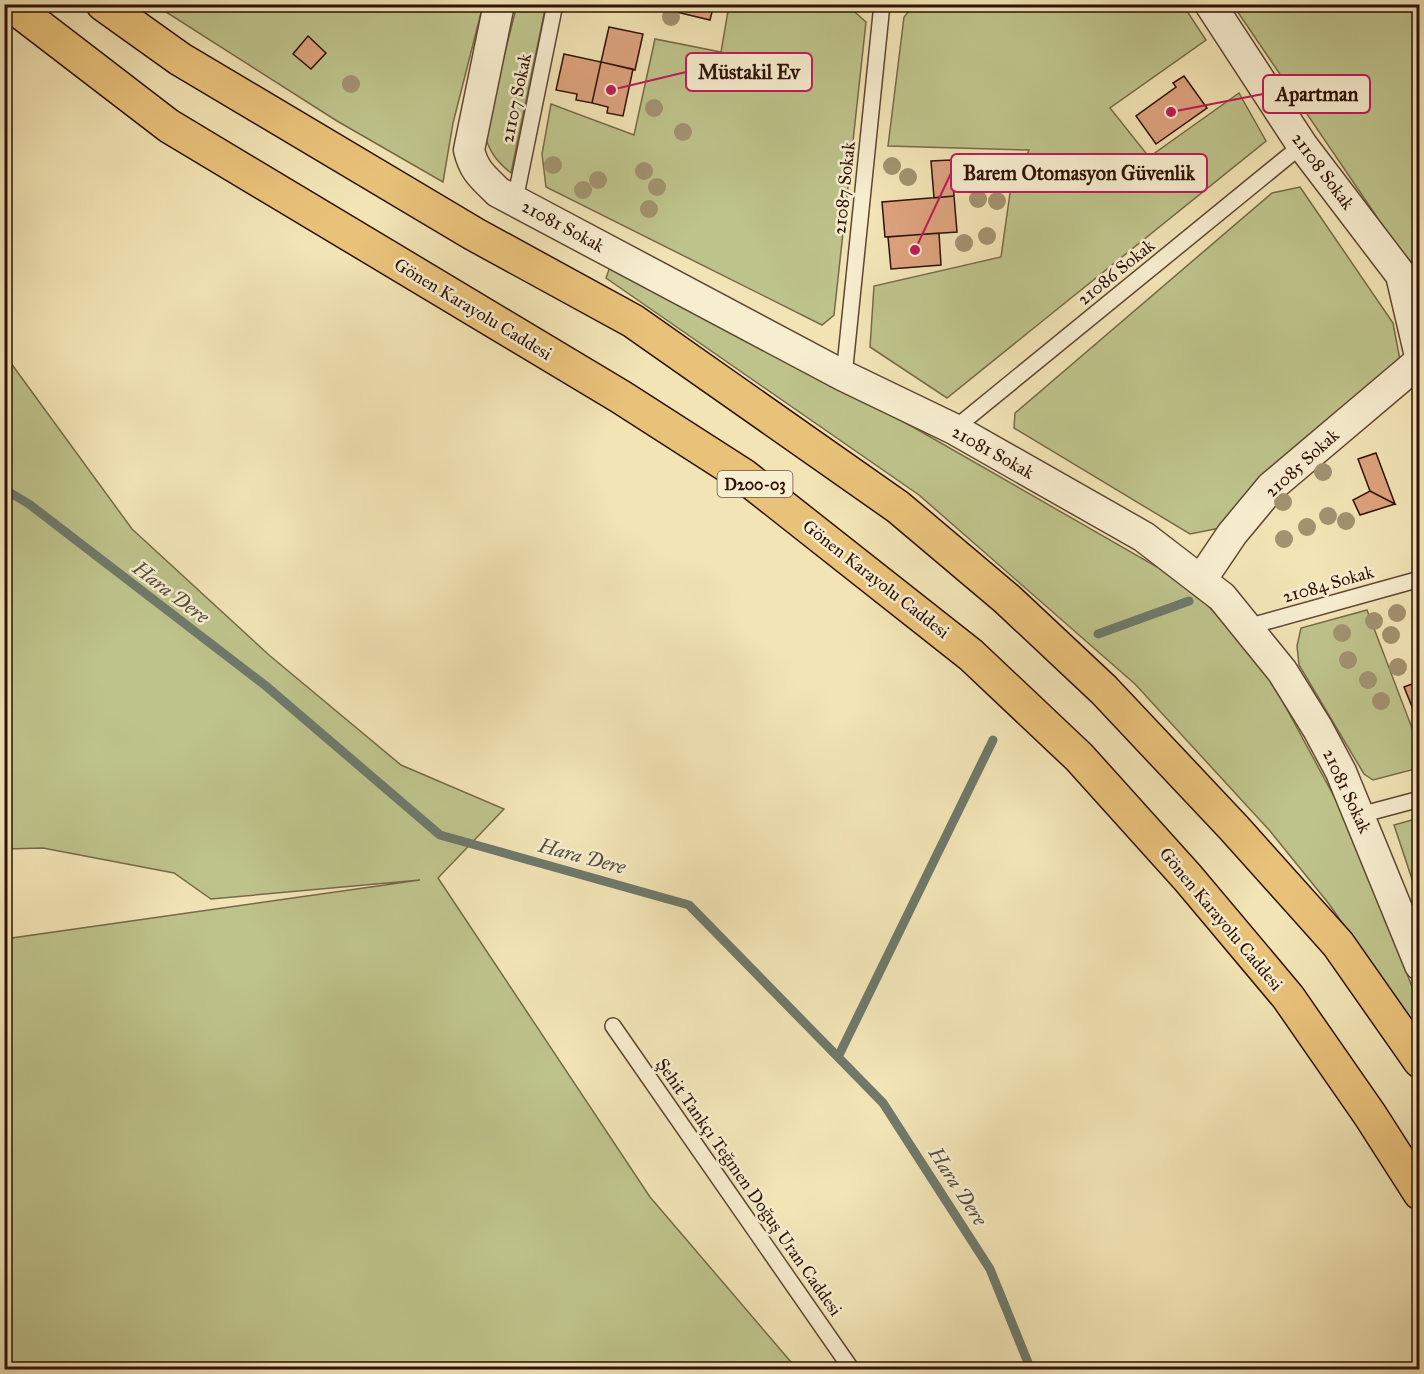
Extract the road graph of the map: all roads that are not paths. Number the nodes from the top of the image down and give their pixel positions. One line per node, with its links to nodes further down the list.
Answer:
1 (10, 4): 22 (highway, Gönen Karayolu Caddesi / D200-03)
2 (103, 4): 21 (highway)
3 (499, 4): 8 (street, 21081 Sokak)
4 (555, 4): 8 (lane, 21107 Sokak)
5 (882, 4): 12 (lane, 21087 Sokak)
6 (1210, 4): 7 (street, 21108 Sokak)
7 (1302, 145): 9 (street, 21108 Sokak); 13 (lane, 21086 Sokak)
8 (515, 200): 12 (street, 21081 Sokak)
9 (1410, 285): 10 (street, 21108 Sokak)
10 (1419, 356)
11 (1419, 361): 15 (street, 21085 Sokak)
12 (844, 376): 13 (street, 21081 Sokak)
13 (954, 429): 15 (street, 21081 Sokak)
14 (1419, 579): 16 (lane, 21084 Sokak)
15 (1201, 580): 16 (street, 21081 Sokak)
16 (1247, 627): 18 (street, 21081 Sokak)
17 (1419, 799): 18 (lane)
18 (1360, 815): 19 (street, 21081 Sokak)
19 (1419, 965)
20 (613, 1026): 23 (lane, Şehit Tankçı Teğmen Doğuş Uran Caddesi)
21 (1419, 1061)
22 (1419, 1193)
23 (852, 1370)

